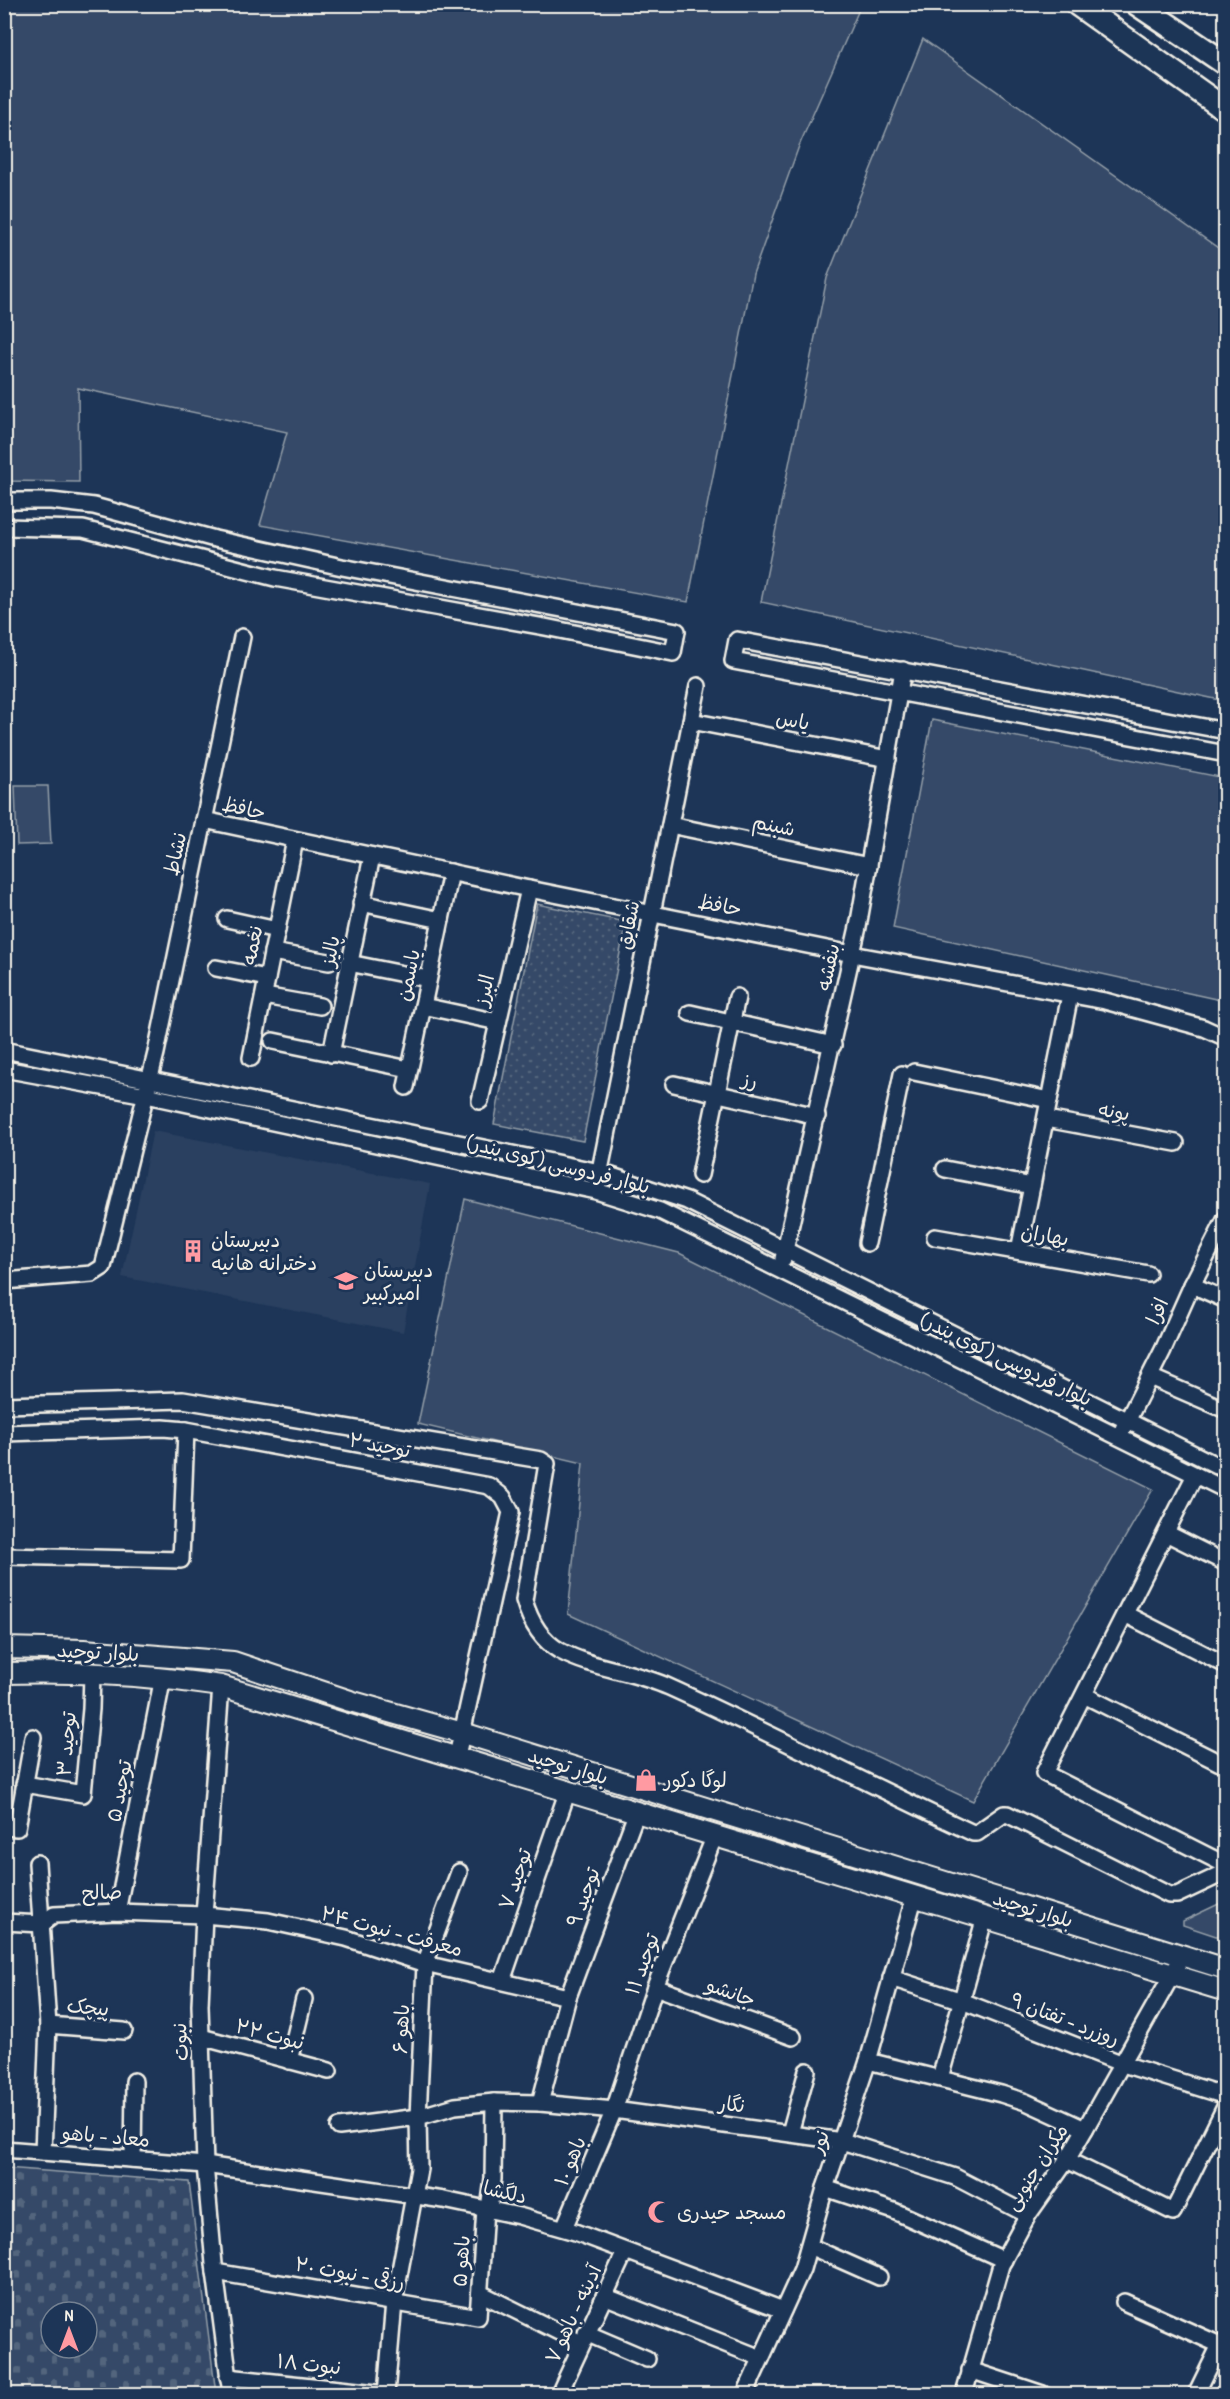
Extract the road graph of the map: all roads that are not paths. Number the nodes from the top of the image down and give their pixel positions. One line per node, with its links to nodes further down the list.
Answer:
1 (1077, 4): 4 (highway)
2 (1137, 4): 3 (highway)
3 (1226, 64)
4 (1226, 110)
5 (4, 501): 6 (street)
6 (51, 501): 8 (street); 9 (street)
7 (4, 527): 8 (street)
8 (50, 527): 10 (street)
9 (484, 594): 10 (street); 10 (street)
10 (478, 615)
11 (242, 637): 19 (street, نشاط)
12 (903, 670): 14 (street, بنفشه); 14 (street); 16 (street)
13 (698, 686): 15 (street, شقایق)
14 (899, 694): 17 (street); 18 (street, بنفشه)
15 (691, 721): 18 (street, یاس); 20 (street, شقایق)
16 (1226, 731)
17 (1226, 754)
18 (888, 759): 23 (street, بنفشه)
19 (204, 820): 21 (street, حافظ); 54 (street, نشاط)
20 (670, 825): 23 (street, شبنم); 27 (street, شقایق)
21 (295, 840): 22 (street, حافظ); 30 (street, نغمه)
22 (372, 856): 24 (street, حافظ); 26 (street, پالیز)
23 (869, 866): 32 (street, بنفشه)
24 (452, 872): 25 (street, حافظ); 29 (street, یاسمن)
25 (529, 889): 27 (street, حافظ); 44 (street, البرز)
26 (361, 903): 29 (street); 34 (street, پالیز)
27 (652, 913): 32 (street, حافظ); 67 (street, شقایق)
28 (227, 919): 30 (street)
29 (441, 920): 37 (street, یاسمن)
30 (277, 930): 31 (street, نغمه)
31 (272, 952): 33 (street); 36 (street, نغمه)
32 (852, 954): 38 (street, حافظ); 48 (street, بنفشه)
33 (329, 962)
34 (349, 963): 37 (street); 50 (street, پالیز)
35 (216, 968): 36 (street)
36 (267, 978): 39 (street, نغمه)
37 (428, 979): 42 (street, یاسمن)
38 (1070, 995): 46 (street, حافظ); 59 (street)
39 (264, 996): 41 (street); 51 (street, نغمه)
40 (737, 997): 45 (street)
41 (320, 1006)
42 (423, 1006): 44 (street); 53 (street, یاسمن)
43 (690, 1013): 45 (street)
44 (498, 1022): 60 (street, البرز)
45 (732, 1022): 48 (street); 57 (street)
46 (1226, 1038)
47 (273, 1041): 50 (street)
48 (833, 1045): 61 (street, بنفشه)
49 (4, 1050): 54 (street, بلوار فردوسی (کوی بندر))
50 (331, 1054): 53 (street)
51 (251, 1059)
52 (4, 1069): 58 (street, بلوار فردوسی (کوی بندر))
53 (410, 1069): 56 (street, یاسمن)
54 (149, 1080): 58 (street, نشاط); 63 (street, بلوار فردوسی (کوی بندر))
55 (674, 1084): 57 (street, رز)
56 (406, 1087)
57 (717, 1094): 61 (street, رز); 68 (street)
58 (146, 1095): 64 (street, بلوار فردوسی (کوی بندر)); 78 (street, نشاط)
59 (1049, 1100): 62 (street); 73 (street)
60 (480, 1101)
61 (817, 1116): 74 (street, بنفشه)
62 (1046, 1119): 65 (street, پونه); 69 (street)
63 (370, 1124): 64 (street); 67 (street, بلوار فردوسی (کوی بندر))
64 (366, 1142): 70 (street, بلوار فردوسی (کوی بندر))
65 (1176, 1143)
66 (945, 1169): 69 (street)
67 (600, 1172): 70 (street, شقایق); 74 (street, بلوار فردوسی (کوی بندر))
68 (700, 1175)
69 (1032, 1186): 75 (street)
70 (596, 1191): 76 (street, بلوار فردوسی (کوی بندر))
71 (1226, 1218): 79 (street, افرا)
72 (935, 1237): 75 (street, بهاران)
73 (867, 1243)
74 (786, 1250): 76 (street, بنفشه); 84 (street, بلوار فردوسی (کوی بندر))
75 (1019, 1251): 77 (street, بهاران)
76 (780, 1270): 87 (street, بلوار فردوسی (کوی بندر))
77 (1148, 1274)
78 (4, 1281)
79 (1192, 1285): 80 (street); 81 (street, افرا)
80 (1226, 1300)
81 (1150, 1377): 83 (street); 84 (street, افرا)
82 (4, 1405): 114 (street)
83 (1226, 1410)
84 (1127, 1420): 87 (street, افرا); 88 (street, بلوار فردوسی (کوی بندر))
85 (186, 1430): 86 (street, توحید ۲); 92 (street); 102 (street, توحید ۲)
86 (4, 1433)
87 (1119, 1437): 89 (street, بلوار فردوسی (کوی بندر))
88 (1226, 1470)
89 (1195, 1475): 90 (street, بلوار فردوسی (کوی بندر)); 91 (street)
90 (1226, 1490)
91 (1166, 1533): 93 (street); 94 (street)
92 (4, 1556)
93 (1226, 1563)
94 (1125, 1614): 96 (street); 101 (street)
95 (4, 1648): 102 (main road, بلوار توحید)
96 (1226, 1665)
97 (4, 1673): 98 (main road, بلوار توحید)
98 (92, 1673): 99 (main road, بلوار توحید); 106 (street, توحید ۳)
99 (163, 1677): 100 (main road, بلوار توحید); 116 (street, توحید ۵)
100 (221, 1686): 104 (main road, بلوار توحید); 117 (street, نبوت)
101 (1084, 1695): 105 (street); 112 (street)
102 (463, 1733): 104 (street, توحید ۲); 121 (main road, بلوار توحید)
103 (33, 1737): 106 (street)
104 (457, 1756): 107 (main road, بلوار توحید)
105 (1226, 1766)
106 (24, 1784): 109 (street)
107 (568, 1790): 108 (main road, بلوار توحید); 126 (street, توحید ۷)
108 (637, 1811): 110 (main road, بلوار توحید); 129 (street, توحید ۹)
109 (4, 1827)
110 (715, 1835): 115 (main road, بلوار توحید); 127 (street, توحید ۱۱)
111 (37, 1863): 120 (street)
112 (1226, 1865)
113 (459, 1872): 122 (street, باهو ۶)
114 (1226, 1872)
115 (915, 1895): 118 (main road, بلوار توحید); 125 (street, نور)
116 (117, 1912): 117 (street, صالح); 120 (street, صالح)
117 (204, 1915): 122 (street, معرفت - نبوت ۲۴); 134 (street, نبوت)
118 (985, 1917): 124 (main road, بلوار توحید); 131 (street)
119 (4, 1922): 120 (street, صالح)
120 (42, 1923): 132 (street)
121 (1183, 1956): 123 (main road, بلوار توحید); 124 (street, مکران جنوبی)
122 (425, 1964): 126 (street, معرفت - نبوت ۲۴); 148 (street, باهو ۶)
123 (1226, 1969)
124 (1173, 1974): 128 (main road, بلوار توحید); 138 (street, مکران جنوبی)
125 (891, 1978): 131 (street, روزرد - تفتان ۹); 137 (street, نور)
126 (502, 1981): 129 (street, معرفت - نبوت ۲۴)
127 (655, 1987): 135 (street, جانشو); 147 (street, توحید ۱۱)
128 (1226, 1990)
129 (568, 1997): 145 (street, توحید ۹)
130 (304, 1999): 136 (street)
131 (962, 2001): 138 (street, روزرد - تفتان ۹); 141 (street)
132 (48, 2025): 133 (street, پیچک); 154 (street)
133 (124, 2031)
134 (201, 2037): 136 (street, نبوت ۲۲); 157 (street, نبوت)
135 (793, 2037)
136 (289, 2061): 139 (street, نبوت ۲۲)
137 (868, 2061): 141 (street); 152 (street, نور)
138 (1123, 2064): 143 (street, روزرد - تفتان ۹); 150 (street, مکران جنوبی)
139 (329, 2071)
140 (807, 2071): 151 (street)
141 (940, 2078): 150 (street)
142 (134, 2081): 155 (street)
143 (1226, 2096)
144 (494, 2102): 145 (street, نگار); 148 (street, نگار); 160 (street, باهو ۵)
145 (540, 2103): 147 (street, نگار)
146 (1226, 2104): 156 (street)
147 (614, 2110): 151 (street, نگار); 162 (street, باهو ۱۰)
148 (418, 2117): 149 (street, نگار); 159 (street, باهو ۶)
149 (339, 2127)
150 (1085, 2129): 156 (street, مکران جنوبی)
151 (790, 2133): 152 (street, نگار)
152 (842, 2141): 158 (street, نور); 161 (street, نگار)
153 (4, 2149): 154 (street, معاد - باهو)
154 (43, 2152): 155 (street, معاد - باهو)
155 (133, 2159): 157 (street, معاد - باهو)
156 (1067, 2160): 161 (street, مکران جنوبی)
157 (205, 2165): 159 (street, دلگشا); 166 (street, نبوت)
158 (825, 2188): 163 (street, نور); 165 (street)
159 (416, 2194): 160 (street, دلگشا); 171 (street, باهو ۶)
160 (487, 2209): 162 (street, دلگشا); 168 (street, باهو ۵)
161 (1028, 2215): 165 (street, مکران جنوبی)
162 (564, 2228): 164 (street, دلگشا)
163 (809, 2246): 167 (street); 172 (street, نور)
164 (625, 2252): 169 (street, آدینه - باهو ۷); 172 (street, دلگشا)
165 (1004, 2260): 178 (street, مکران جنوبی)
166 (215, 2272): 171 (street, رزقی - نبوت ۲۰); 179 (street, نبوت)
167 (879, 2277)
168 (480, 2293): 173 (street, باهو ۵); 174 (street)
169 (604, 2296): 174 (street, آدینه - باهو ۷); 176 (street)
170 (1124, 2301): 175 (street)
171 (394, 2302): 173 (street, رزقی - نبوت ۲۰); 181 (street, باهو ۶)
172 (783, 2310): 176 (street, نور)
173 (478, 2317)
174 (584, 2338): 177 (street); 182 (street, آدینه - باهو ۷)
175 (1223, 2341): 186 (street)
176 (761, 2358): 183 (street, نور)
177 (646, 2359)
178 (970, 2370): 184 (street, مکران جنوبی); 185 (street)
179 (228, 2377): 180 (street, نبوت); 181 (street, نبوت ۱۸)
180 (231, 2394)
181 (386, 2394)
182 (559, 2394)
183 (745, 2394)
184 (964, 2394)
185 (1043, 2394)
186 (1196, 2394)

